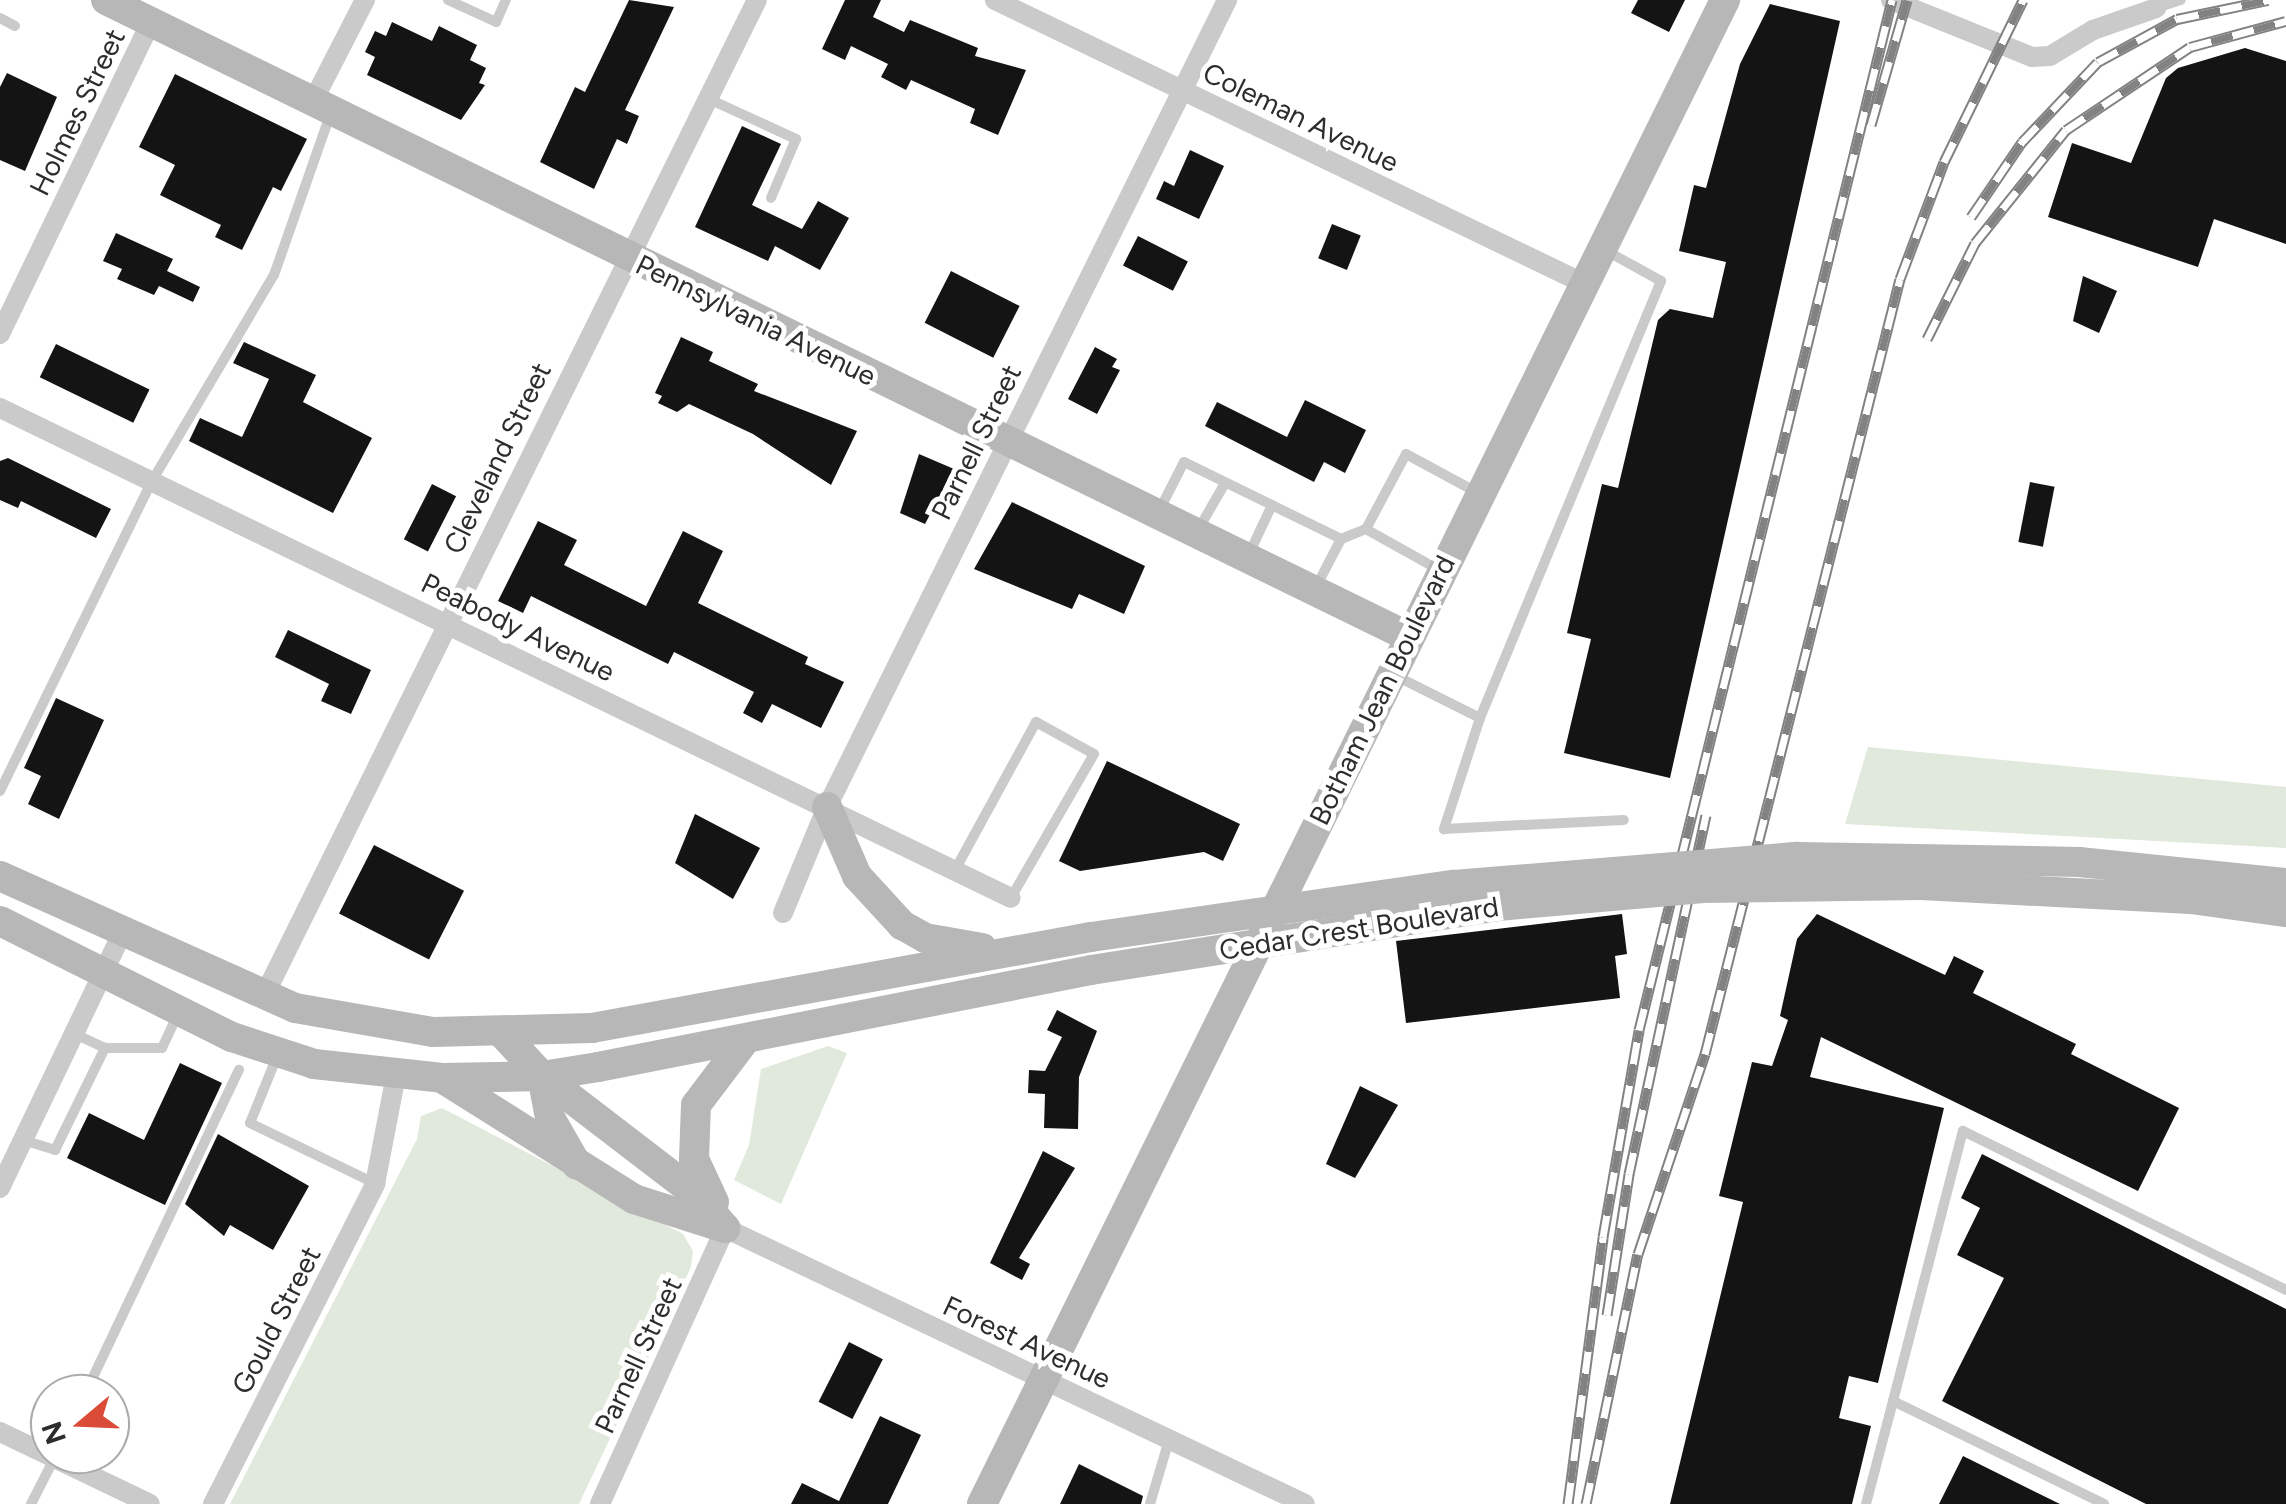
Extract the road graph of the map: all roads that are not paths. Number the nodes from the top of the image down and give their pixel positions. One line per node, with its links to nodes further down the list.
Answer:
1 (106, 0): 13 (main road, Pennsylvania Avenue)
2 (366, 0): 17 (street)
3 (448, 0): 4 (lane)
4 (506, 0)
5 (757, 0): 16 (street, Cleveland Street)
6 (995, 0): 15 (street, Coleman Avenue)
7 (1227, 0): 15 (street, Parnell Street)
8 (1725, 0): 19 (main road, Botham Jean Boulevard)
9 (1891, 0): 11 (street)
10 (2181, 0): 11 (lane)
11 (2156, 8)
12 (0, 18): 14 (lane)
13 (151, 22): 17 (main road, Pennsylvania Avenue); 22 (street, Holmes Street)
14 (15, 26)
15 (1184, 92): 21 (street, Coleman Avenue); 24 (street, Parnell Street)
16 (709, 99): 18 (lane); 20 (street, Cleveland Street)
17 (322, 106): 20 (main road, Pennsylvania Avenue); 25 (lane)
18 (770, 198)
19 (1601, 248): 21 (main road, Botham Jean Boulevard); 39 (lane)
20 (628, 259): 24 (main road, Pennsylvania Avenue); 36 (street, Cleveland Street)
21 (1583, 283): 27 (main road, Botham Jean Boulevard)
22 (0, 334)
23 (0, 408): 25 (street, Peabody Avenue)
24 (1007, 441): 29 (main road, Pennsylvania Avenue); 41 (street, Parnell Street)
25 (152, 481): 36 (street, Peabody Avenue); 40 (lane)
26 (1225, 483): 28 (lane); 29 (lane); 31 (lane)
27 (1479, 494): 30 (lane); 34 (main road, Botham Jean Boulevard)
28 (1272, 505): 32 (lane); 33 (lane)
29 (1158, 514): 31 (main road, Pennsylvania Avenue)
30 (1366, 530): 32 (lane); 34 (lane)
31 (1196, 533): 33 (main road, Pennsylvania Avenue)
32 (1341, 540): 35 (lane)
33 (1247, 558): 35 (main road, Pennsylvania Avenue)
34 (1441, 571): 37 (main road, Botham Jean Boulevard)
35 (1314, 590): 37 (main road, Pennsylvania Avenue)
36 (446, 623): 41 (street, Peabody Avenue); 53 (street, Cleveland Street)
37 (1409, 637): 38 (main road, Botham Jean Boulevard)
38 (1390, 674): 39 (lane); 72 (main road, Botham Jean Boulevard)
39 (1480, 718): 42 (lane)
40 (0, 790)
41 (826, 807): 43 (street, Peabody Avenue); 48 (street, Parnell Street); 51 (main road)
42 (1624, 820)
43 (955, 870): 46 (street, Peabody Avenue); 46 (lane)
44 (0, 876): 50 (main road, Cedar Crest Boulevard)
45 (2286, 883): 51 (main road, Cedar Crest Boulevard, bridge)
46 (1011, 898)
47 (2286, 912): 58 (main road, Cedar Crest Boulevard, bridge)
48 (782, 913)
49 (0, 921): 52 (main road, Cedar Crest Boulevard)
50 (121, 935): 52 (street); 53 (main road, Cedar Crest Boulevard)
51 (1009, 951): 55 (main road, Cedar Crest Boulevard)
52 (102, 974): 54 (main road, Cedar Crest Boulevard); 56 (street)
53 (264, 996): 57 (main road, Cedar Crest Boulevard)
54 (180, 1012): 59 (lane); 60 (main road, Cedar Crest Boulevard)
55 (592, 1028): 57 (main road, Cedar Crest Boulevard); 63 (main road)
56 (75, 1034): 59 (lane); 65 (street)
57 (502, 1034): 63 (main road)
58 (746, 1039): 63 (main road, Cedar Crest Boulevard); 69 (main road)
59 (105, 1048): 65 (lane)
60 (278, 1053): 62 (main road, Cedar Crest Boulevard); 67 (lane)
61 (239, 1070): 71 (lane)
62 (396, 1076): 64 (main road, Cedar Crest Boulevard); 67 (street, Gould Street)
63 (542, 1076): 64 (main road, Cedar Crest Boulevard); 66 (main road); 69 (main road)
64 (442, 1078): 66 (main road)
65 (23, 1140): 68 (street)
66 (578, 1167): 69 (main road)
67 (375, 1184): 81 (street, Gould Street)
68 (0, 1188)
69 (725, 1228): 72 (street, Forest Avenue); 82 (street, Parnell Street)
70 (2286, 1290): 73 (lane)
71 (95, 1374)
72 (1040, 1380): 75 (street, Forest Avenue); 83 (main road, Botham Jean Boulevard)
73 (1893, 1401): 86 (lane); 87 (lane)
74 (0, 1432): 76 (street)
75 (1170, 1440): 84 (lane); 85 (street, Forest Avenue)
76 (30, 1445)
77 (46, 1474): 79 (lane)
78 (91, 1474): 80 (street)
79 (31, 1504)
80 (150, 1504)
81 (214, 1504)
82 (600, 1504)
83 (982, 1504)
84 (1150, 1504)
85 (1306, 1504)
86 (1866, 1504)
87 (2104, 1504)

